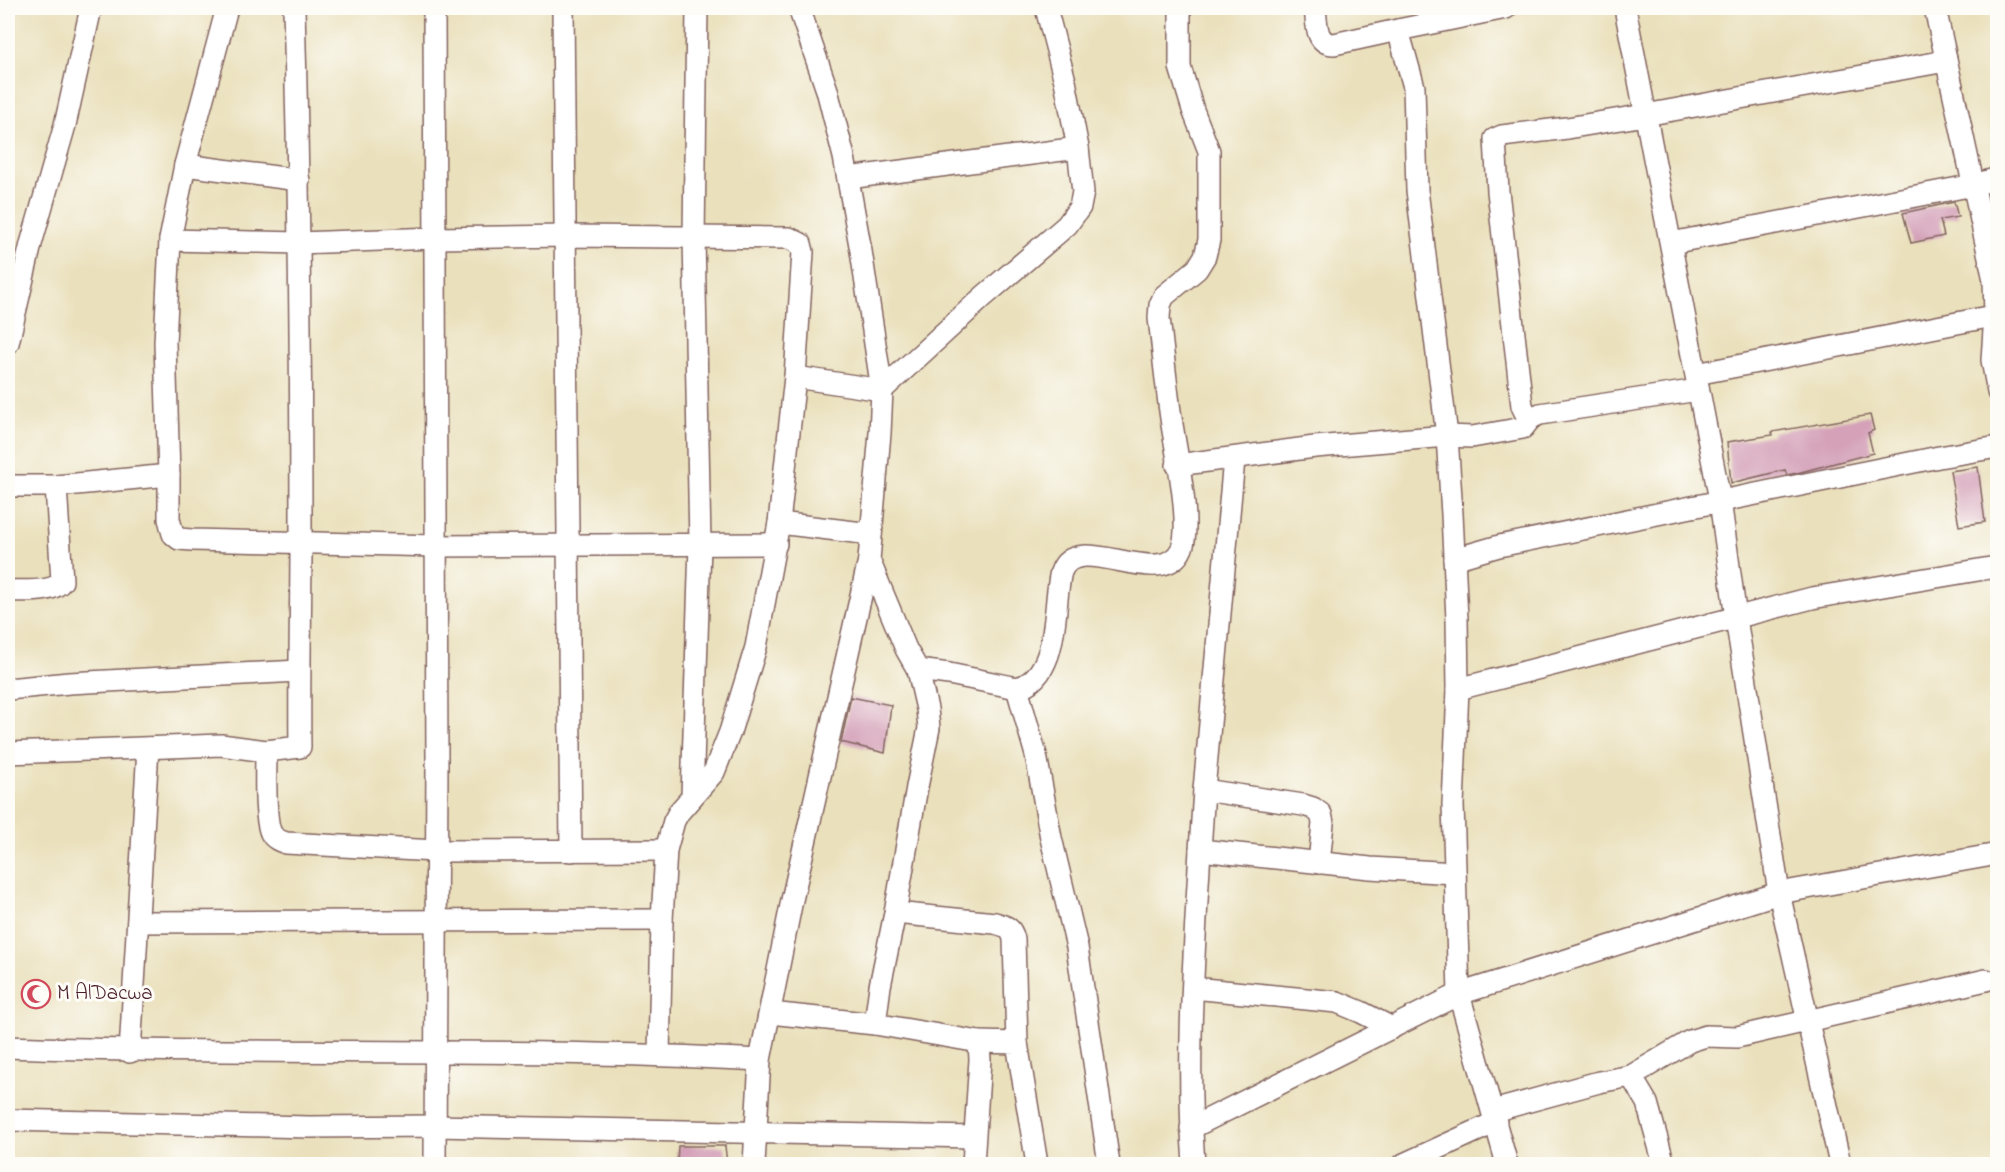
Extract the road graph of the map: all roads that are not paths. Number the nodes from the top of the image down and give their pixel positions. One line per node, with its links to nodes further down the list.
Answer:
1 (91, 8): 30 (street)
2 (227, 8): 18 (street)
3 (294, 8): 21 (street)
4 (434, 8): 25 (street)
5 (563, 8): 23 (street)
6 (697, 8): 24 (street)
7 (799, 8): 19 (street)
8 (1046, 8): 17 (street)
9 (1179, 8): 39 (street)
10 (1316, 8): 14 (street)
11 (1506, 8): 14 (street)
12 (1625, 8): 16 (street)
13 (1935, 8): 15 (street)
14 (1398, 30): 36 (street)
15 (1946, 60): 16 (street); 22 (street)
16 (1646, 115): 28 (street); 35 (street)
17 (1077, 148): 19 (street); 33 (street)
18 (185, 165): 21 (street); 26 (street)
19 (848, 178): 33 (street)
20 (1998, 178): 22 (street)
21 (299, 180): 27 (street)
22 (1974, 185): 28 (street); 29 (street)
23 (567, 236): 24 (street); 25 (street); 49 (street)
24 (694, 237): 31 (street); 47 (street)
25 (435, 238): 27 (street); 50 (street)
26 (170, 240): 27 (street); 40 (street)
27 (299, 243): 46 (street)
28 (1671, 243): 32 (street)
29 (1996, 315): 32 (street); 34 (street)
30 (8, 343)
31 (795, 377): 33 (street); 44 (street)
32 (1697, 382): 35 (street); 43 (street)
33 (882, 390): 45 (street)
34 (1998, 392)
35 (1531, 418): 36 (street)
36 (1447, 436): 38 (street); 51 (street)
37 (1998, 447): 43 (street)
38 (1234, 459): 39 (street); 64 (street)
39 (1178, 465): 58 (street)
40 (170, 475): 42 (street); 46 (street)
41 (8, 486): 42 (street)
42 (56, 486): 54 (street)
43 (1720, 500): 51 (street); 55 (street)
44 (779, 523): 45 (street); 48 (street)
45 (871, 534): 52 (street)
46 (301, 541): 50 (street); 57 (street)
47 (700, 544): 48 (street); 49 (street); 65 (street)
48 (776, 544): 65 (street)
49 (568, 545): 50 (street); 69 (street)
50 (436, 546): 68 (street)
51 (1454, 559): 60 (street)
52 (869, 560): 56 (street); 81 (street)
53 (1998, 569): 55 (street)
54 (8, 591)
55 (1736, 618): 60 (street); 73 (street)
56 (918, 670): 58 (street); 74 (street)
57 (299, 671): 59 (street); 62 (street)
58 (1017, 688): 103 (street)
59 (8, 689)
60 (1458, 689): 72 (street)
61 (148, 748): 62 (street); 63 (street); 76 (street)
62 (266, 751): 68 (street)
63 (8, 753)
64 (1204, 790): 67 (street); 71 (street)
65 (692, 796): 66 (street)
66 (666, 850): 69 (street); 75 (street)
67 (1200, 850): 71 (street); 79 (street)
68 (436, 851): 69 (street); 77 (street)
69 (571, 851)
70 (1998, 854): 73 (street)
71 (1319, 863): 72 (street)
72 (1455, 873): 80 (street)
73 (1779, 893): 80 (street); 82 (street)
74 (895, 913): 83 (street); 86 (street)
75 (662, 920): 77 (street); 90 (street)
76 (138, 922): 77 (street); 88 (street)
77 (435, 922): 89 (street)
78 (1986, 980): 82 (street)
79 (1193, 988): 84 (street); 96 (street)
80 (1459, 994): 84 (street); 93 (street)
81 (770, 1013): 83 (street); 91 (street)
82 (1808, 1022): 92 (street); 108 (street)
83 (874, 1024): 85 (street)
84 (1392, 1028): 96 (street)
85 (979, 1042): 86 (street); 98 (street)
86 (1017, 1043): 102 (street)
87 (8, 1047): 88 (street)
88 (130, 1052): 89 (street)
89 (436, 1052): 90 (street); 95 (street)
90 (659, 1054): 91 (street)
91 (760, 1060): 97 (street)
92 (1631, 1076): 93 (street); 107 (street)
93 (1495, 1116): 105 (street); 106 (street)
94 (8, 1120): 95 (street)
95 (435, 1126): 97 (street); 99 (street)
96 (1191, 1128): 104 (street)
97 (756, 1133): 98 (street); 100 (street)
98 (975, 1137): 101 (street)
99 (435, 1164)
100 (753, 1164)
101 (973, 1164)
102 (1037, 1164)
103 (1109, 1164)
104 (1194, 1164)
105 (1404, 1164)
106 (1507, 1164)
107 (1664, 1164)
108 (1840, 1164)

